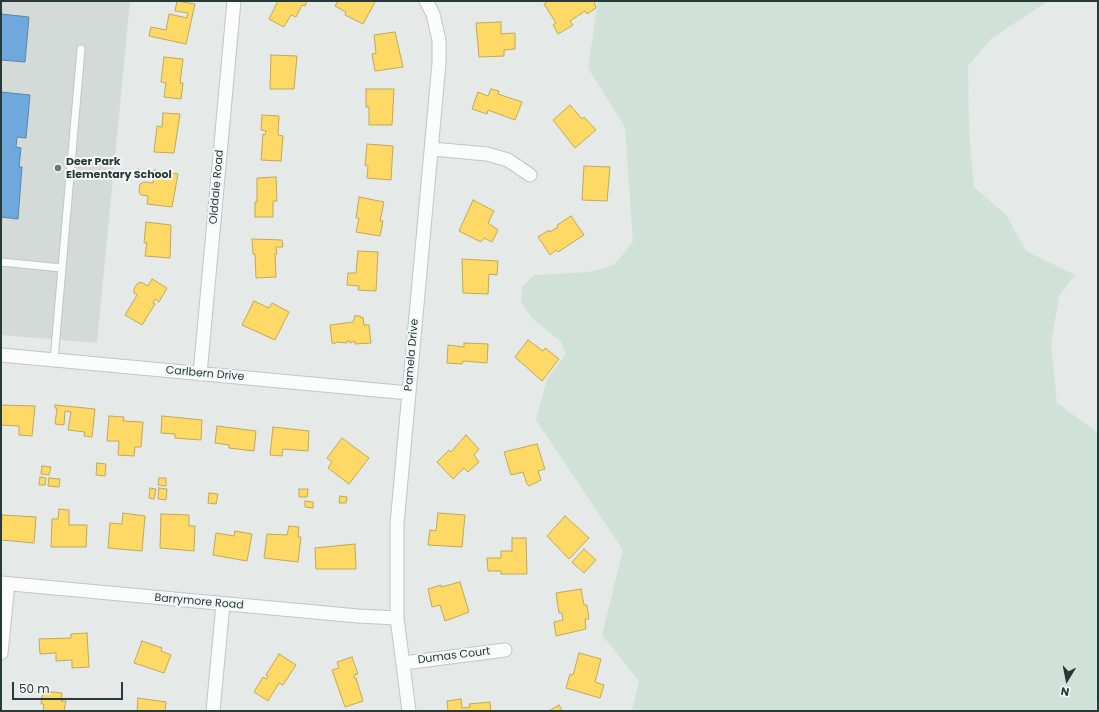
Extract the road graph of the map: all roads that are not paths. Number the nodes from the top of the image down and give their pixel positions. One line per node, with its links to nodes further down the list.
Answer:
1 (234, 1): 10 (street, Olddale Road)
2 (426, 1): 4 (street, Pamela Drive)
3 (81, 49): 7 (lane)
4 (432, 149): 5 (street); 11 (street, Pamela Drive)
5 (530, 175)
6 (1, 262): 7 (lane)
7 (62, 268): 9 (lane)
8 (1, 355): 9 (street, Carlbern Drive)
9 (54, 360): 10 (street, Carlbern Drive)
10 (200, 374): 11 (street, Carlbern Drive)
11 (409, 393): 14 (street, Pamela Drive)
12 (4, 584): 13 (street, Barrymore Road); 16 (street)
13 (223, 604): 14 (street, Barrymore Road); 18 (street)
14 (397, 618): 17 (street, Pamela Drive)
15 (505, 650): 17 (street, Dumas Court)
16 (1, 653)
17 (404, 663): 19 (street, Pamela Drive)
18 (213, 711)
19 (409, 711)

